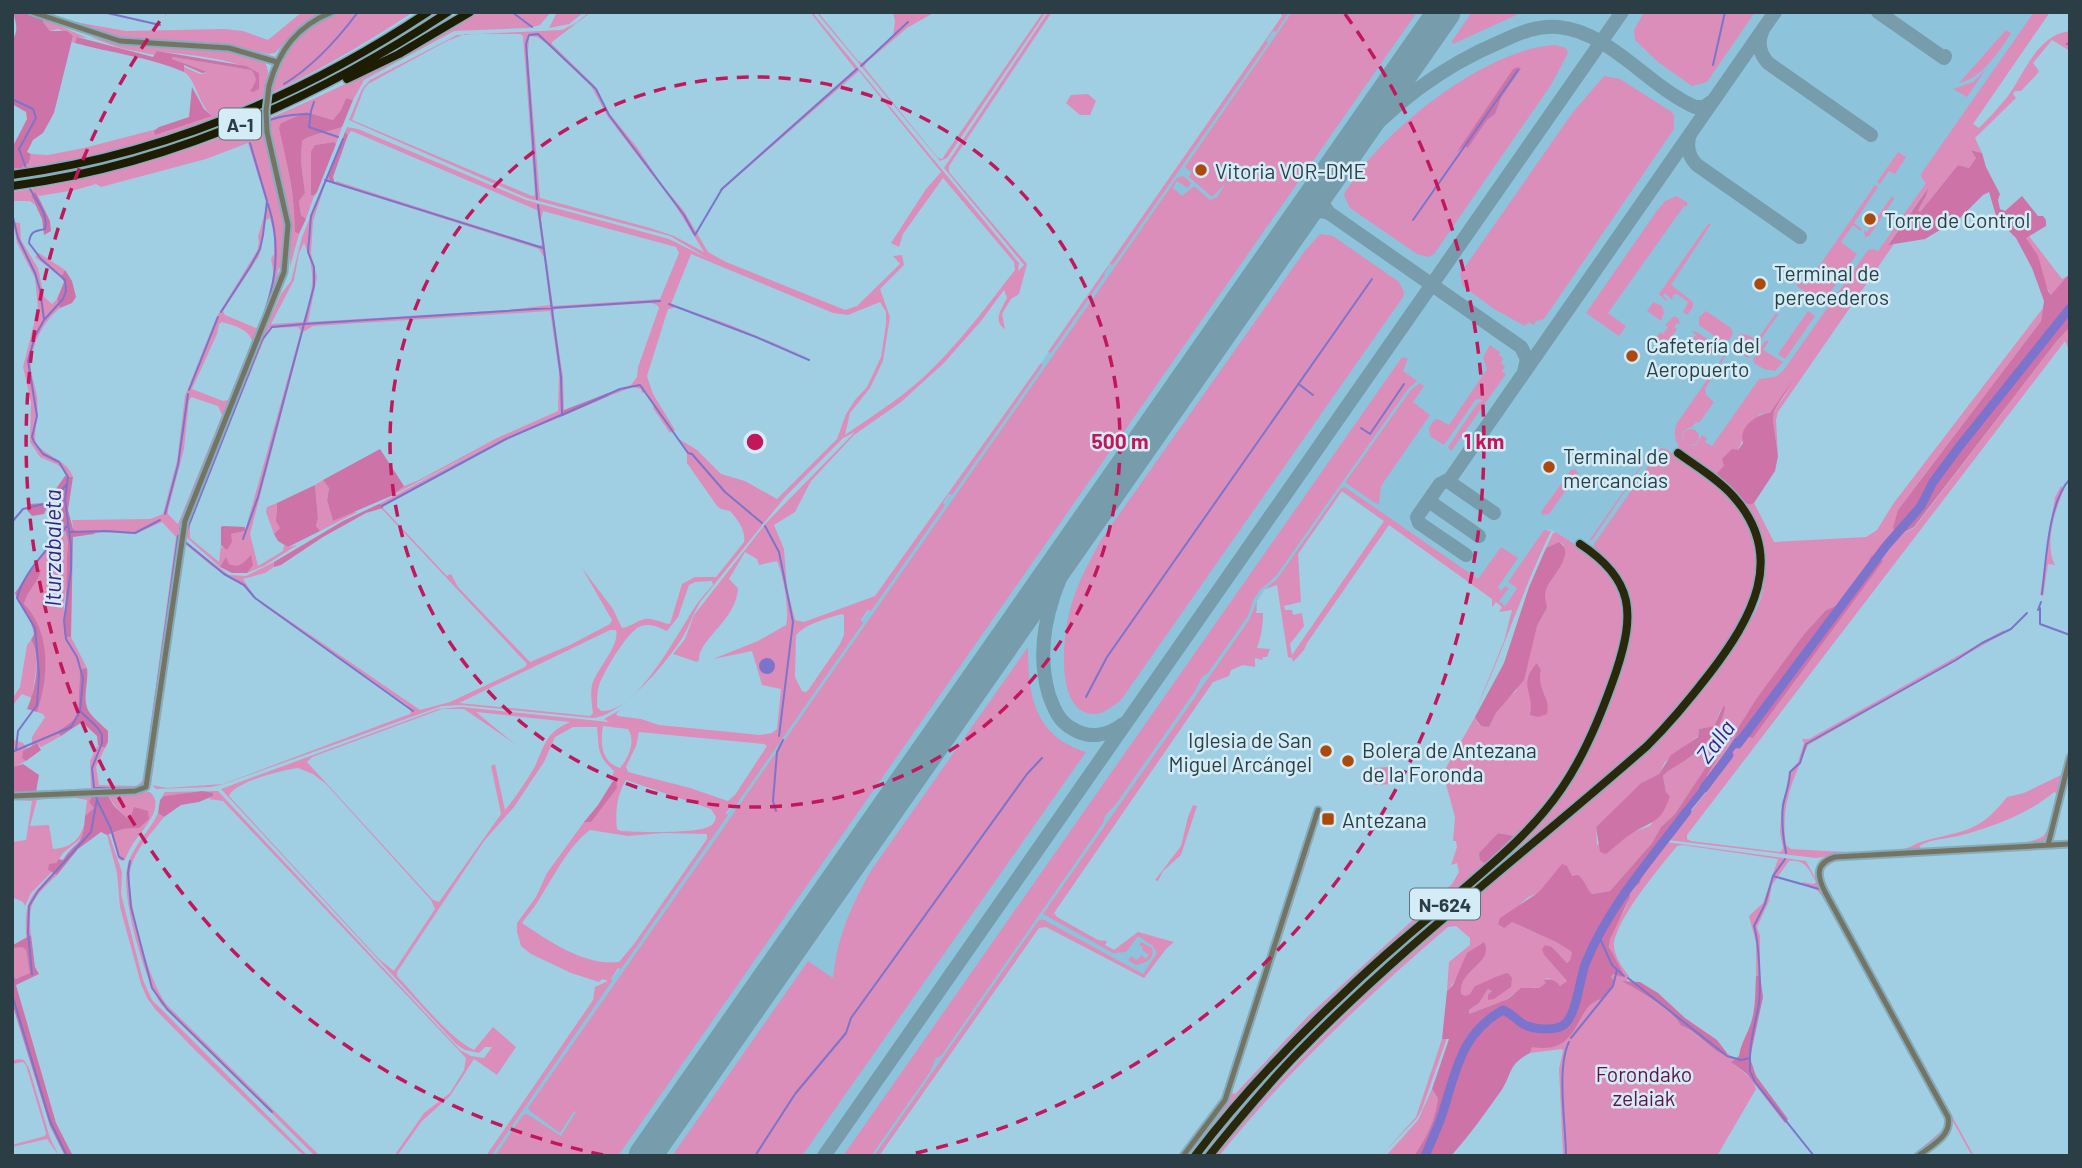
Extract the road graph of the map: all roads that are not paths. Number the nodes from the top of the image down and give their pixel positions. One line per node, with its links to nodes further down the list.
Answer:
1 (32, 12): 8 (street)
2 (332, 12): 8 (street)
3 (420, 12): 7 (highway)
4 (429, 12): 7 (highway, A-1)
5 (448, 12): 9 (highway, A-1)
6 (470, 12): 9 (highway)
7 (375, 46): 10 (highway, A-1)
8 (277, 62): 15 (street, bridge)
9 (312, 92): 11 (highway, A-1)
10 (12, 175)
11 (12, 186)
12 (1678, 453): 21 (highway, N-624)
13 (1580, 544): 20 (highway, N-624)
14 (2070, 757): 18 (street)
15 (12, 796)
16 (1318, 810): 19 (street)
17 (2070, 844): 18 (street)
18 (2048, 845): 22 (street)
19 (1183, 1156)
20 (1195, 1156)
21 (1209, 1156)
22 (1918, 1156)

